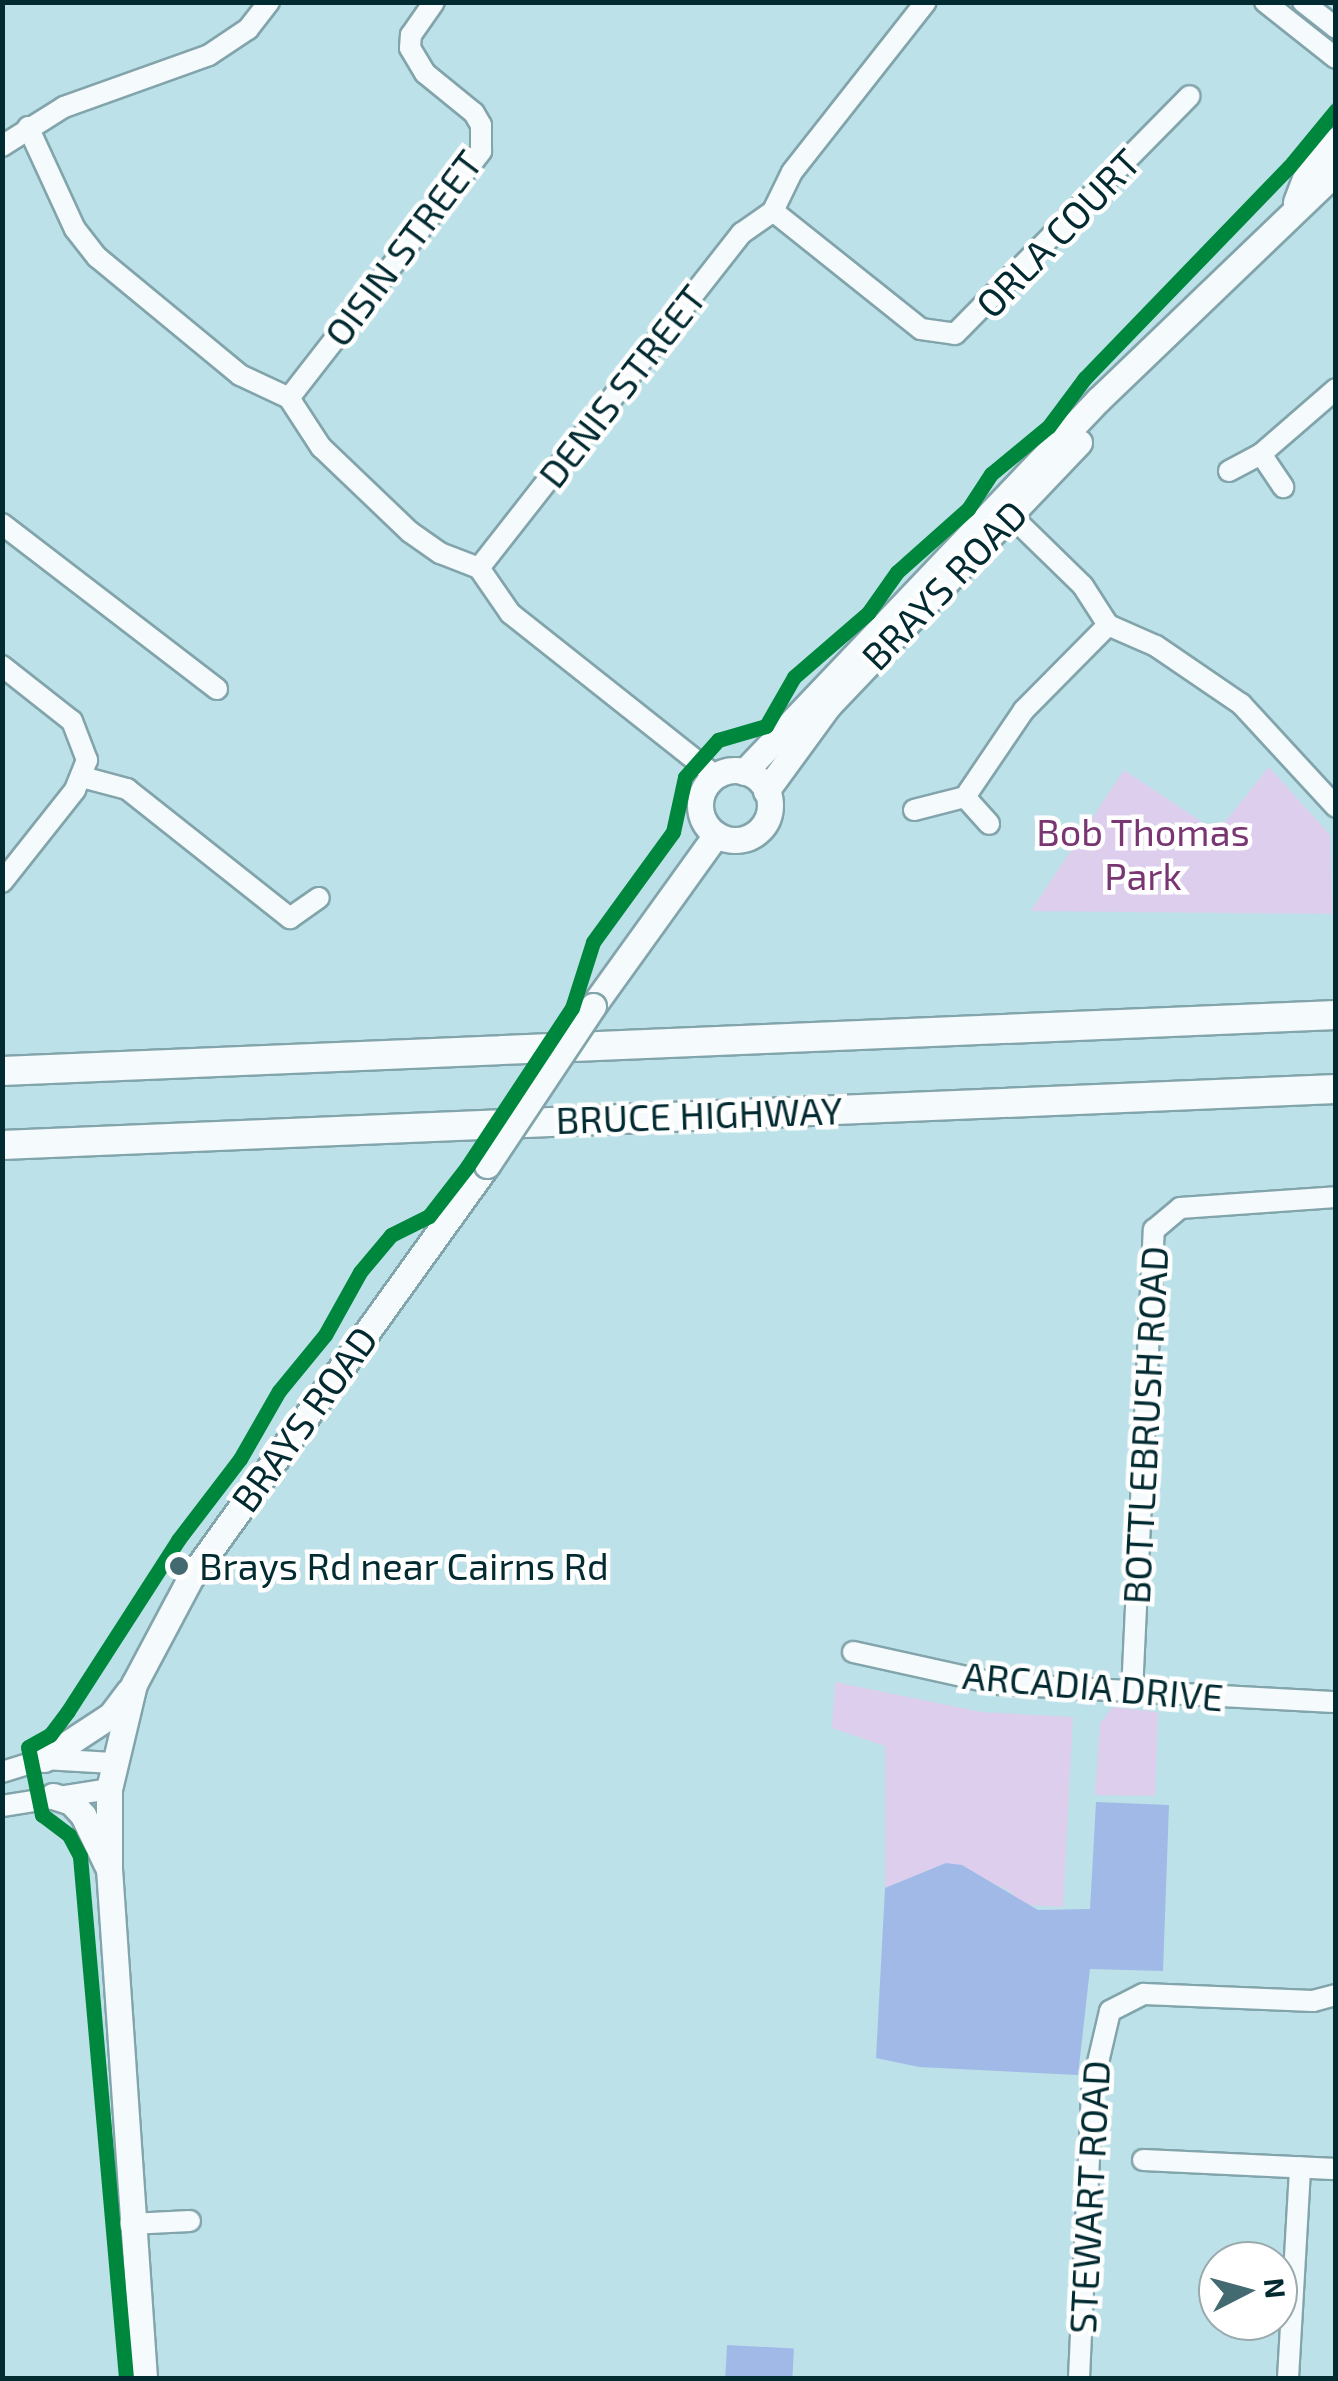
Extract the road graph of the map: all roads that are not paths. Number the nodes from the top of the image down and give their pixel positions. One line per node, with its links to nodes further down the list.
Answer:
1 (269, 2): 9 (street)
2 (434, 2): 16 (street, OISIN STREET)
3 (926, 2): 14 (street)
4 (1265, 2): 7 (street)
5 (1303, 2): 6 (street)
6 (1336, 28)
7 (1336, 58)
8 (1190, 96): 14 (street, ORLA COURT)
9 (28, 128): 11 (street); 16 (street)
10 (1336, 140): 13 (main road, BRAYS ROAD)
11 (2, 146)
12 (1336, 172): 13 (main road, BRAYS ROAD)
13 (1295, 205): 20 (main road, BRAYS ROAD)
14 (773, 211): 22 (street, DENIS STREET)
15 (1336, 388): 17 (street)
16 (289, 398): 22 (street)
17 (1261, 454): 18 (street); 19 (street)
18 (1229, 470)
19 (1283, 487)
20 (1005, 509): 23 (street); 26 (main road, BRAYS ROAD); 29 (main road, BRAYS ROAD)
21 (2, 524): 25 (street)
22 (479, 568): 27 (street)
23 (1108, 624): 30 (street); 31 (street)
24 (2, 666): 28 (street)
25 (217, 688)
26 (744, 772): 27 (main road); 29 (main road)
27 (716, 776): 34 (main road)
28 (82, 777): 35 (street); 36 (street)
29 (766, 791): 34 (main road)
30 (965, 797): 32 (street); 33 (street)
31 (1336, 807)
32 (914, 810)
33 (990, 824)
34 (716, 835): 43 (main road, BRAYS ROAD, bridge)
35 (2, 882)
36 (319, 898)
37 (1336, 1015): 38 (highway, BRUCE HIGHWAY)
38 (2, 1071)
39 (1336, 1088): 40 (highway, BRUCE HIGHWAY)
40 (2, 1146)
41 (1336, 1196): 44 (street, BOTTLEBRUSH ROAD)
42 (852, 1652): 44 (street, ARCADIA DRIVE)
43 (134, 1684): 46 (main road); 47 (main road, BRAYS ROAD)
44 (1132, 1692): 45 (street, ARCADIA DRIVE)
45 (1336, 1702)
46 (44, 1759): 47 (street); 48 (street)
47 (113, 1762): 49 (main road, BRAYS ROAD)
48 (2, 1772)
49 (109, 1789): 50 (street); 52 (main road, BRAYS ROAD)
50 (52, 1796): 51 (street); 52 (main road)
51 (2, 1806)
52 (109, 1869): 58 (main road, BRAYS ROAD)
53 (1336, 1995): 60 (street, STEWART ROAD)
54 (1144, 2160): 55 (street)
55 (1300, 2167): 56 (street); 61 (street)
56 (1336, 2169)
57 (190, 2220): 58 (street)
58 (130, 2224): 59 (main road, BRAYS ROAD)
59 (144, 2378)
60 (1079, 2378)
61 (1288, 2378)

